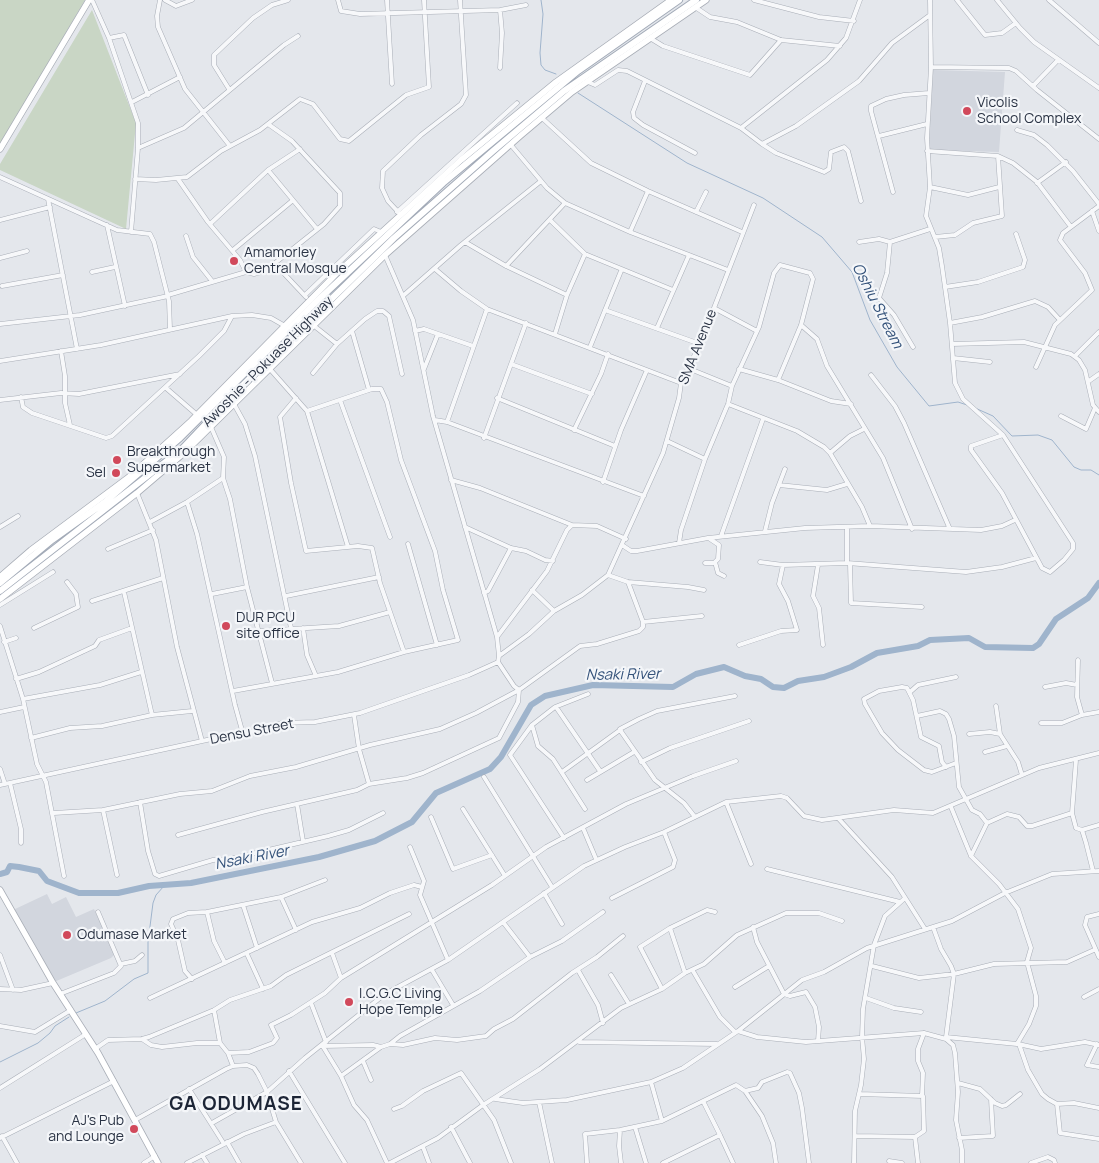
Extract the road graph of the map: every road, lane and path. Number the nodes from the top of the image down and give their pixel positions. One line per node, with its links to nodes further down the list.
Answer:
1 (90, 0): 29 (street); 60 (street)
2 (160, 0): 37 (street)
3 (165, 0): 4 (street)
4 (192, 0)
5 (288, 0): 43 (street)
6 (338, 0): 24 (street)
7 (387, 0): 24 (street)
8 (424, 0): 21 (street)
9 (460, 0): 22 (street)
10 (671, 0): 67 (street)
11 (679, 0): 78 (main road, Awoshie - Pokuase Highway)
12 (706, 0): 19 (street)
13 (754, 0): 26 (street)
14 (860, 0): 26 (street)
15 (930, 0): 25 (street)
16 (957, 0): 27 (street)
17 (997, 0): 27 (street)
18 (1049, 0): 32 (street)
19 (696, 4): 30 (street); 31 (street); 80 (main road, Awoshie - Pokuase Highway)
20 (526, 5): 23 (street)
21 (425, 10): 22 (street); 24 (street); 50 (street)
22 (460, 10): 23 (street); 89 (street)
23 (500, 10): 36 (street)
24 (387, 12): 40 (street)
25 (930, 15): 35 (street); 56 (street)
26 (854, 21): 33 (street)
27 (1016, 23): 34 (street)
28 (298, 36): 43 (street)
29 (109, 38): 45 (street); 46 (street)
30 (650, 38): 31 (street); 39 (street)
31 (781, 40): 33 (street)
32 (1099, 43)
33 (840, 46): 52 (street)
34 (1058, 60): 41 (street); 42 (street)
35 (931, 66): 41 (street); 44 (street)
36 (500, 68)
37 (180, 77): 45 (street); 48 (street)
38 (645, 81): 39 (street); 52 (street); 63 (street)
39 (588, 82): 49 (street)
40 (392, 84)
41 (1033, 86): 55 (street)
42 (1099, 88)
43 (229, 89): 48 (street)
44 (929, 94): 51 (street); 54 (street)
45 (148, 95): 46 (street)
46 (132, 102): 59 (street)
47 (517, 103): 67 (street)
48 (204, 111): 58 (street); 59 (street)
49 (542, 118): 57 (street); 75 (street)
50 (268, 124): 58 (street); 61 (street)
51 (927, 124): 54 (street); 62 (street)
52 (741, 128): 56 (street)
53 (1017, 130): 65 (street)
54 (879, 136): 77 (street)
55 (1099, 139)
56 (762, 144): 82 (street)
57 (511, 145): 71 (street); 111 (street)
58 (230, 146): 70 (street)
59 (138, 148): 69 (street)
60 (0, 149)
61 (300, 149): 66 (street); 96 (street)
62 (927, 150): 64 (street); 73 (street)
63 (695, 153)
64 (998, 156): 72 (street); 74 (street)
65 (1066, 162): 72 (street); 85 (street)
66 (268, 170): 81 (street); 92 (street)
67 (441, 174): 89 (street)
68 (0, 177): 79 (street)
69 (134, 179): 70 (street); 98 (street)
70 (178, 179): 92 (street)
71 (541, 181): 83 (street); 105 (street)
72 (1037, 183): 94 (street)
73 (930, 186): 74 (street); 95 (street)
74 (999, 187): 104 (street)
75 (648, 191): 88 (street); 100 (street)
76 (706, 192): 88 (street)
77 (893, 192)
78 (432, 194): 80 (main road); 117 (main road, Awoshie - Pokuase Highway)
79 (48, 199): 86 (street); 93 (street)
80 (437, 200): 239 (main road, Awoshie - Pokuase Highway)
81 (292, 201): 96 (street); 108 (street)
82 (861, 201)
83 (565, 203): 91 (street); 100 (street)
84 (754, 205): 101 (street, SMA Avenue)
85 (1099, 205): 87 (street)
86 (50, 207): 90 (street); 124 (street)
87 (1092, 211): 94 (street); 97 (street)
88 (696, 212): 101 (street)
89 (399, 213): 99 (street)
90 (0, 220)
91 (550, 220): 110 (street); 115 (street)
92 (210, 224): 108 (street)
93 (107, 225): 98 (street); 116 (street)
94 (1071, 226): 140 (street)
95 (930, 229): 104 (street); 107 (street)
96 (317, 230): 114 (street)
97 (1099, 230)
98 (131, 232): 129 (street)
99 (381, 232): 123 (street); 130 (street)
100 (630, 232): 112 (street)
101 (742, 232): 119 (street, SMA Avenue)
102 (1016, 234): 127 (street)
103 (186, 236): 125 (street)
104 (934, 237): 127 (street)
105 (465, 242): 115 (street); 118 (street)
106 (859, 242): 107 (street)
107 (890, 242): 163 (street)
108 (233, 250): 122 (street)
109 (28, 252): 113 (street)
110 (585, 254): 120 (street); 132 (street)
111 (385, 255): 131 (street); 145 (street)
112 (689, 255): 119 (street); 128 (street)
113 (0, 258)
114 (275, 264): 122 (street); 130 (street)
115 (506, 266): 132 (street)
116 (115, 267): 121 (street); 134 (street)
117 (350, 268): 123 (main road); 235 (main road, Awoshie - Pokuase Highway)
118 (436, 269): 131 (street); 135 (street)
119 (728, 270): 136 (street, SMA Avenue)
120 (621, 271): 128 (street); 137 (street)
121 (92, 272)
122 (246, 272): 125 (street)
123 (337, 273): 133 (street)
124 (63, 275): 126 (street); 138 (street)
125 (212, 281): 129 (street)
126 (2, 286)
127 (945, 287): 143 (street)
128 (672, 290): 148 (street)
129 (168, 295): 134 (street); 149 (street)
130 (304, 295): 133 (street)
131 (404, 295): 141 (street)
132 (567, 295): 156 (street)
133 (310, 300): 147 (street)
134 (124, 306): 138 (street)
135 (486, 308): 142 (street); 160 (street)
136 (714, 308): 153 (street); 158 (street, SMA Avenue)
137 (605, 310): 148 (street); 161 (street)
138 (70, 316): 144 (street); 164 (street)
139 (232, 316): 147 (street); 149 (street); 179 (street)
140 (1059, 318): 143 (street); 162 (street)
141 (413, 320): 150 (street); 152 (street)
142 (526, 323): 156 (street); 171 (street)
143 (950, 323): 159 (street)
144 (0, 324)
145 (313, 325): 157 (street); 173 (street)
146 (801, 325): 153 (street); 183 (street); 198 (street)
147 (285, 326): 202 (street)
148 (657, 328): 158 (street)
149 (170, 329): 164 (street)
150 (424, 329): 152 (street); 155 (street)
151 (352, 331): 157 (street); 180 (street); 188 (street)
152 (415, 331): 174 (street)
153 (757, 331): 176 (street)
154 (1099, 332): 167 (street)
155 (438, 334): 160 (street); 174 (street)
156 (555, 334): 161 (street)
157 (337, 344): 178 (street)
158 (700, 344): 175 (street, SMA Avenue)
159 (952, 344): 162 (street); 168 (street)
160 (473, 346): 206 (street)
161 (590, 346): 166 (street)
162 (1046, 346): 167 (street); 172 (street)
163 (913, 347)
164 (77, 349): 165 (street)
165 (61, 351): 169 (street); 189 (street)
166 (608, 354): 177 (street); 190 (street)
167 (1075, 356): 184 (street)
168 (953, 358): 170 (street); 211 (street)
169 (0, 361)
170 (990, 362)
171 (511, 364): 190 (street); 193 (street)
172 (1036, 367)
173 (269, 368): 192 (street); 196 (street)
174 (424, 369): 205 (street)
175 (690, 369): 185 (street, SMA Avenue); 186 (street)
176 (739, 369): 183 (street); 186 (street)
177 (647, 370): 185 (street); 214 (street)
178 (313, 373)
179 (180, 374): 187 (street); 189 (street)
180 (402, 374)
181 (1099, 374): 184 (street)
182 (871, 375): 234 (street)
183 (778, 380): 198 (street)
184 (1089, 381): 199 (street)
185 (682, 383): 213 (street, SMA Avenue)
186 (732, 386): 197 (street)
187 (166, 388): 202 (street); 207 (street)
188 (369, 390): 195 (street); 292 (street)
189 (65, 394): 191 (street); 207 (street)
190 (592, 394): 210 (street)
191 (20, 397): 194 (street); 207 (street)
192 (296, 398): 200 (street); 247 (street)
193 (497, 398): 210 (street); 212 (street)
194 (0, 400)
195 (340, 400): 200 (street); 241 (street)
196 (234, 404): 208 (street); 274 (street)
197 (728, 404): 204 (street); 216 (street)
198 (851, 404): 209 (street)
199 (1095, 408): 201 (street); 203 (street)
200 (307, 411): 247 (street)
201 (1099, 412)
202 (196, 414): 261 (street)
203 (1061, 416)
204 (763, 419): 215 (street); 240 (street)
205 (435, 420): 206 (street); 219 (street)
206 (447, 422): 212 (street)
207 (70, 425)
208 (211, 426): 218 (street); 223 (street)
209 (864, 429): 215 (street); 236 (street)
210 (574, 430): 214 (street)
211 (1003, 435): 227 (street); 250 (street)
212 (484, 438): 220 (street)
213 (667, 441): 216 (street); 224 (street, SMA Avenue)
214 (615, 446): 220 (street)
215 (830, 453): 221 (street)
216 (705, 459): 244 (street)
217 (785, 469): 222 (street)
218 (223, 478): 225 (street); 267 (street)
219 (451, 480): 229 (street); 230 (street)
220 (603, 482): 224 (street)
221 (847, 484): 222 (street); 231 (street)
222 (779, 485): 238 (street)
223 (137, 493): 228 (street); 275 (street)
224 (644, 496): 243 (street, SMA Avenue)
225 (187, 502): 228 (street); 273 (street)
226 (18, 516): 232 (street)
227 (1015, 520): 234 (street); 250 (street)
228 (150, 522): 237 (street)
229 (572, 525): 243 (street); 251 (street)
230 (465, 526): 248 (street); 272 (street)
231 (870, 526): 233 (street); 236 (street)
232 (0, 527)
233 (847, 527): 238 (street); 255 (street)
234 (949, 527): 236 (street)
235 (67, 529): 239 (main road); 266 (main road, Awoshie - Pokuase Highway)
236 (912, 529)
237 (153, 530): 249 (street); 263 (street)
238 (765, 530): 240 (street)
239 (72, 535): 270 (main road, Awoshie - Pokuase Highway)
240 (721, 536): 242 (street)
241 (390, 537)
242 (708, 538): 244 (street); 252 (street)
243 (626, 539): 246 (street, SMA Avenue)
244 (678, 543): 246 (street)
245 (408, 544): 292 (street)
246 (622, 544): 259 (street, SMA Avenue)
247 (348, 547): 262 (street)
248 (511, 548): 251 (street); 272 (street)
249 (108, 549)
250 (1036, 558): 255 (street)
251 (553, 561): 268 (street)
252 (715, 562): 254 (street); 260 (street)
253 (760, 562): 256 (street)
254 (706, 563)
255 (848, 564): 257 (street); 278 (street)
256 (783, 565): 257 (street); 293 (street)
257 (818, 565): 294 (street)
258 (53, 572): 277 (street)
259 (608, 576): 265 (street); 279 (street)
260 (724, 576)
261 (0, 577)
262 (379, 577): 274 (street); 280 (street)
263 (163, 578): 271 (street); 315 (street)
264 (67, 582): 284 (street)
265 (628, 582): 269 (street); 282 (street)
266 (0, 584)
267 (247, 587): 273 (street); 288 (street)
268 (532, 590): 279 (street); 289 (street)
269 (704, 590)
270 (0, 591)
271 (124, 592): 276 (street); 285 (street)
272 (484, 593): 289 (street)
273 (212, 594): 307 (street)
274 (286, 596): 286 (street)
275 (0, 598)
276 (92, 601)
277 (0, 605)
278 (922, 607)
279 (554, 611): 296 (street)
280 (390, 612): 287 (street); 295 (street)
281 (702, 616): 282 (street)
282 (643, 622): 306 (street)
283 (0, 626): 291 (street)
284 (34, 628)
285 (132, 628): 299 (street); 302 (street)
286 (292, 628): 287 (street); 288 (street)
287 (303, 628): 300 (street)
288 (260, 631): 303 (street)
289 (497, 637): 296 (street)
290 (16, 638): 291 (street)
291 (4, 642): 302 (street)
292 (437, 645): 295 (street)
293 (739, 645)
294 (823, 645)
295 (404, 652): 300 (street)
296 (499, 656): 298 (street)
297 (1078, 660): 304 (street)
298 (498, 662): 306 (street); 319 (street, Densu Street)
299 (141, 672): 311 (street); 318 (street)
300 (316, 676): 303 (street)
301 (956, 678): 308 (street)
302 (16, 679): 311 (street)
303 (272, 683): 307 (street)
304 (1077, 685): 305 (street); 320 (street)
305 (1045, 687)
306 (518, 690): 332 (street); 350 (street)
307 (233, 691): 326 (street)
308 (910, 692): 321 (street); 341 (street)
309 (588, 694): 314 (street)
310 (735, 696): 325 (street)
311 (23, 699): 313 (street)
312 (996, 706): 328 (street)
313 (24, 707): 316 (street); 329 (street)
314 (556, 707): 324 (street); 336 (street)
315 (192, 711): 318 (street); 330 (street)
316 (0, 712)
317 (1099, 712): 320 (street)
318 (152, 715): 329 (street)
319 (354, 715): 326 (street, Densu Street); 332 (street)
320 (1082, 715): 323 (street)
321 (917, 716): 340 (street); 341 (street)
322 (749, 721): 339 (street)
323 (1041, 723)
324 (532, 725): 344 (street); 373 (street)
325 (621, 732): 333 (street); 336 (street)
326 (243, 734): 330 (street, Densu Street)
327 (969, 734): 328 (street)
328 (1000, 734): 331 (street)
329 (30, 738): 345 (street)
330 (202, 741): 345 (street, Densu Street)
331 (1007, 746): 334 (street); 346 (street)
332 (359, 748): 350 (street); 354 (street)
333 (634, 752): 339 (street); 343 (street)
334 (985, 752)
335 (1099, 752): 337 (street)
336 (588, 754): 343 (street); 344 (street)
337 (1076, 760): 346 (street); 363 (street)
338 (736, 761): 352 (street)
339 (641, 762): 352 (street)
340 (956, 763): 341 (street); 353 (street)
341 (946, 767)
342 (0, 769): 351 (street)
343 (600, 771): 348 (street)
344 (562, 772): 359 (street)
345 (44, 774): 349 (street, Densu Street); 361 (street)
346 (1022, 775): 353 (street)
347 (484, 777): 378 (street)
348 (587, 780)
349 (10, 783): 351 (street, Densu Street); 375 (street)
350 (369, 784): 356 (street)
351 (2, 785)
352 (664, 789): 365 (street); 369 (street)
353 (966, 799): 357 (street); 367 (street)
354 (140, 802): 360 (street); 374 (street)
355 (726, 802): 365 (street); 366 (street); 381 (street)
356 (298, 804): 372 (street); 374 (street)
357 (951, 807): 366 (street); 379 (street)
358 (463, 809): 377 (street)
359 (585, 809)
360 (104, 810): 361 (street); 385 (street)
361 (54, 813): 386 (street)
362 (383, 813): 374 (street)
363 (1072, 813): 367 (street); 370 (street)
364 (432, 817): 377 (street)
365 (695, 817): 371 (street)
366 (838, 818): 396 (street)
367 (987, 823): 379 (street)
368 (1099, 825): 370 (street)
369 (583, 828): 373 (street); 380 (street)
370 (1082, 830): 383 (street)
371 (664, 832): 380 (street); 395 (street)
372 (178, 835)
373 (564, 838): 378 (street)
374 (303, 841)
375 (21, 844)
376 (410, 847): 389 (street)
377 (492, 855): 387 (street)
378 (532, 855): 387 (street); 390 (street)
379 (971, 856): 392 (street)
380 (596, 859): 390 (street)
381 (751, 864)
382 (767, 869): 397 (street)
383 (1093, 871): 384 (street); 392 (street)
384 (1099, 871)
385 (117, 875)
386 (64, 876)
387 (505, 876): 406 (street)
388 (325, 880): 394 (street)
389 (422, 886): 406 (street); 413 (street)
390 (552, 887): 393 (street)
391 (0, 890): 438 (street)
392 (1005, 893): 410 (street); 426 (street)
393 (544, 894): 407 (street); 408 (street)
394 (281, 897): 398 (street); 413 (street)
395 (612, 898)
396 (904, 899): 397 (street); 412 (street)
397 (900, 902): 415 (street)
398 (243, 905): 400 (street); 416 (street)
399 (98, 912): 427 (street)
400 (206, 912): 425 (street); 437 (street)
401 (603, 912): 422 (street)
402 (715, 912): 411 (street)
403 (409, 914): 418 (street)
404 (1099, 914): 417 (street)
405 (842, 921): 409 (street)
406 (431, 922): 424 (street); 436 (street)
407 (503, 922): 422 (street); 424 (street)
408 (562, 924)
409 (753, 927): 428 (street); 432 (street)
410 (933, 927): 412 (street); 434 (street)
411 (670, 928): 433 (street); 442 (street)
412 (925, 929): 415 (street)
413 (296, 930): 416 (street)
414 (623, 936): 431 (street)
415 (874, 945): 429 (street); 446 (street)
416 (257, 948): 421 (street)
417 (1094, 950): 423 (street); 426 (street)
418 (332, 953): 436 (street); 441 (street)
419 (0, 954): 444 (street)
420 (142, 954): 427 (street)
421 (246, 954): 425 (street); 441 (street)
422 (530, 957): 452 (street)
423 (1099, 957)
424 (448, 960): 430 (street)
425 (225, 962): 437 (street)
426 (1027, 962): 434 (street); 472 (street)
427 (121, 964): 445 (street)
428 (769, 966): 439 (street); 446 (street)
429 (872, 966): 434 (street); 449 (street)
430 (432, 970): 452 (street); 469 (street)
431 (578, 970): 456 (street); 466 (street)
432 (693, 971): 433 (street); 459 (street)
433 (685, 973): 442 (street)
434 (954, 974): 463 (street)
435 (611, 975): 451 (street)
436 (341, 978): 450 (street)
437 (192, 979): 448 (street)
438 (53, 983): 444 (street); 445 (street)
439 (735, 987)
440 (0, 989): 444 (street)
441 (263, 989): 454 (street)
442 (662, 989): 451 (street)
443 (1099, 989): 447 (street)
444 (13, 990)
445 (60, 994): 453 (street)
446 (784, 994): 459 (street); 465 (street)
447 (1084, 997)
448 (150, 998)
449 (866, 998): 455 (street); 462 (street)
450 (310, 1003): 469 (street); 476 (street)
451 (629, 1004): 456 (street)
452 (453, 1005): 458 (street)
453 (71, 1010): 457 (street); 461 (street)
454 (214, 1010): 464 (street); 467 (street)
455 (921, 1012)
456 (603, 1023): 468 (street)
457 (0, 1026)
458 (410, 1032): 466 (street); 470 (street)
459 (737, 1032): 465 (street); 471 (street)
460 (924, 1033): 462 (street); 463 (street); 492 (street)
461 (86, 1034): 475 (street); 486 (street)
462 (862, 1038): 465 (street); 490 (street)
463 (946, 1038): 472 (street); 485 (street)
464 (142, 1039): 467 (street); 475 (street)
465 (818, 1041)
466 (413, 1042): 470 (street)
467 (220, 1043): 476 (street)
468 (577, 1043): 471 (street); 493 (street)
469 (324, 1044): 474 (street); 480 (street); 481 (street)
470 (390, 1044): 474 (street)
471 (717, 1044): 484 (street)
472 (1018, 1044): 473 (street); 497 (street)
473 (1098, 1044): 479 (street)
474 (381, 1047): 477 (street)
475 (95, 1049): 483 (street)
476 (228, 1053): 478 (street)
477 (363, 1061): 481 (street); 482 (street)
478 (233, 1066): 487 (street); 489 (street)
479 (1099, 1067)
480 (290, 1071): 489 (street); 527 (street)
481 (341, 1076): 528 (street)
482 (371, 1080)
483 (114, 1081): 501 (street); 510 (street)
484 (651, 1082): 496 (street); 502 (street)
485 (958, 1082): 494 (street); 512 (street)
486 (0, 1088)
487 (189, 1089): 501 (street); 504 (street)
488 (745, 1091): 495 (street); 538 (street); 539 (street)
489 (267, 1092): 503 (street); 504 (street)
490 (859, 1094): 492 (street); 509 (street)
491 (1020, 1094): 494 (street)
492 (922, 1096): 511 (street)
493 (494, 1099): 496 (street); 498 (street)
494 (991, 1099): 512 (street)
495 (703, 1101): 502 (street); 508 (street)
496 (539, 1102): 532 (street)
497 (1057, 1104): 499 (street); 513 (street)
498 (483, 1105): 500 (street); 505 (street); 531 (street)
499 (1099, 1108)
500 (394, 1109)
501 (135, 1120): 517 (street)
502 (662, 1121): 506 (street)
503 (276, 1122): 514 (street); 526 (street)
504 (212, 1123): 514 (street)
505 (451, 1127): 515 (street); 530 (street)
506 (635, 1127): 507 (street); 535 (street)
507 (620, 1130): 533 (street); 534 (street)
508 (720, 1135): 519 (street); 537 (street)
509 (856, 1136): 511 (street); 540 (street)
510 (1, 1137): 520 (street)
511 (915, 1138): 542 (street)
512 (959, 1138): 543 (street)
513 (1099, 1140)
514 (226, 1143): 516 (street); 525 (street)
515 (423, 1146): 528 (street); 529 (street)
516 (202, 1155): 523 (street); 524 (street)
517 (155, 1156): 521 (street); 522 (street)
518 (889, 1160): 541 (street)
519 (673, 1161): 536 (street)
520 (17, 1163)
521 (144, 1163)
522 (158, 1163)
523 (188, 1163)
524 (206, 1163)
525 (239, 1163)
526 (301, 1163)
527 (345, 1163)
528 (388, 1163)
529 (429, 1163)
530 (470, 1163)
531 (510, 1163)
532 (552, 1163)
533 (587, 1163)
534 (621, 1163)
535 (646, 1163)
536 (663, 1163)
537 (733, 1163)
538 (776, 1163)
539 (809, 1163)
540 (854, 1163)
541 (902, 1163)
542 (918, 1163)
543 (962, 1163)
544 (1031, 1163): 545 (street)
545 (1055, 1163)

